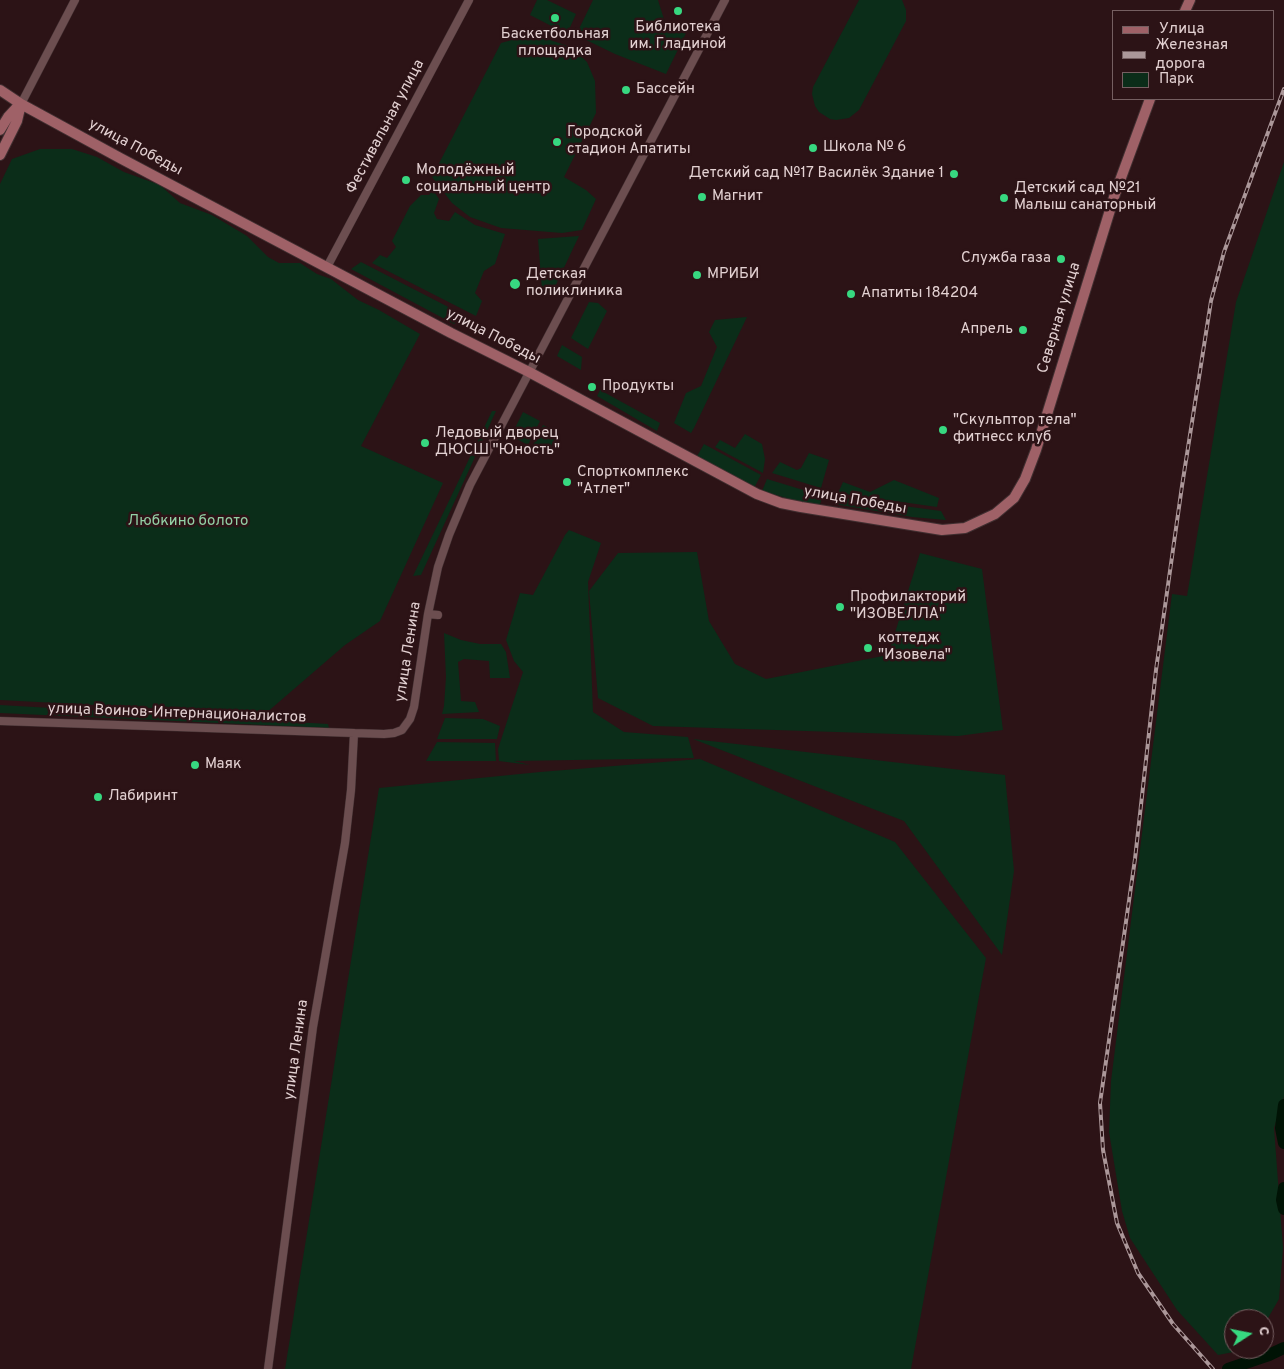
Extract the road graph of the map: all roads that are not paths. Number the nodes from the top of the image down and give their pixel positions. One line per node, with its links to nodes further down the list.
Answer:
1 (75, 0): 6 (street)
2 (469, 0): 9 (street, Фестивальная улица)
3 (725, 0): 10 (street, улица Ленина)
4 (0, 90): 6 (main road, улица Победы)
5 (1150, 100): 11 (main road, Северная улица)
6 (21, 104): 7 (main road); 8 (main road); 9 (main road, улица Победы)
7 (0, 130)
8 (0, 155)
9 (327, 267): 10 (main road, улица Победы)
10 (529, 372): 11 (main road, улица Победы); 12 (street, улица Ленина)
11 (973, 525)
12 (428, 614): 13 (street); 15 (street, улица Ленина)
13 (438, 615)
14 (0, 721): 15 (street, улица Воинов-Интернационалистов)
15 (354, 733): 16 (street, улица Ленина)
16 (268, 1369)

